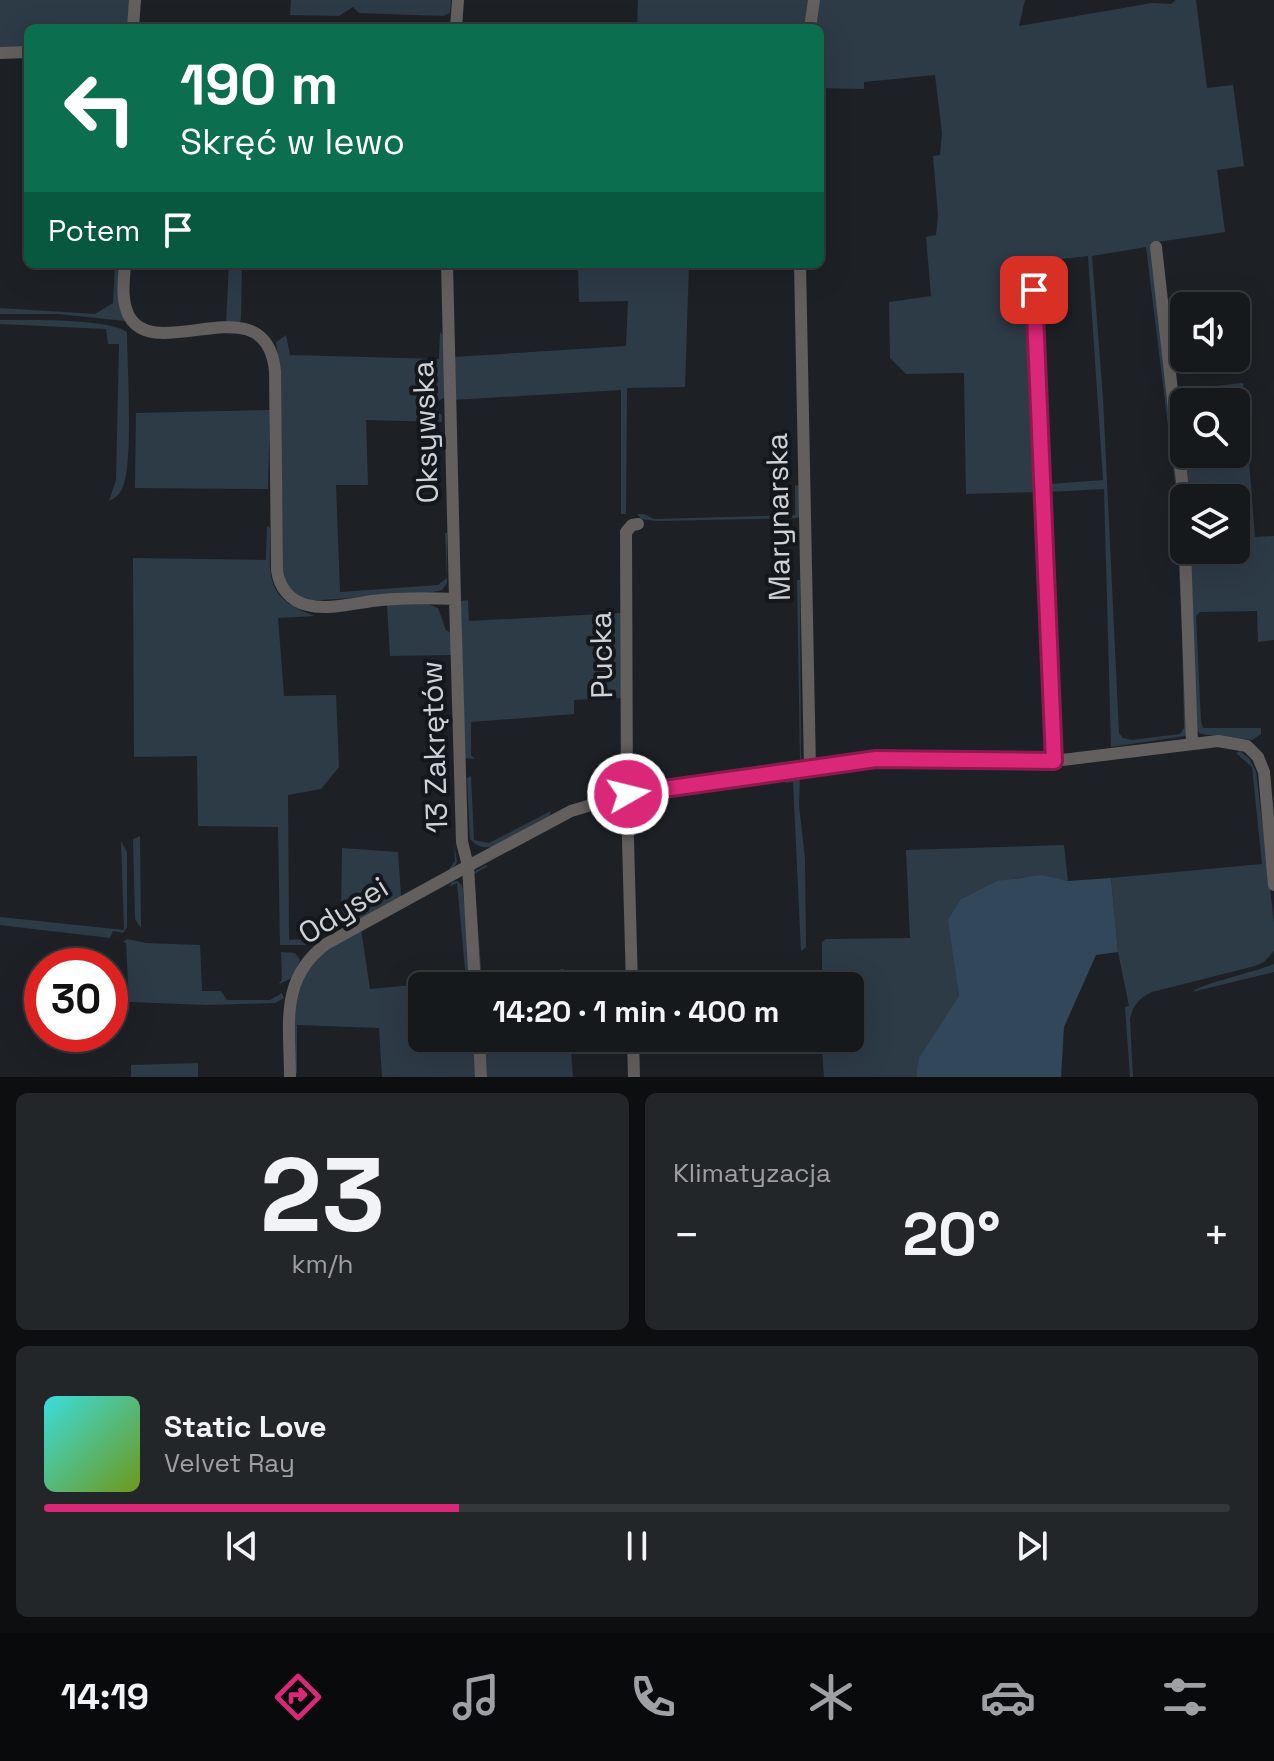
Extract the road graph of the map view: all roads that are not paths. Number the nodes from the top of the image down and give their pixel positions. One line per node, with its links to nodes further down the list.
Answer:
1 (135, 0): 4 (street)
2 (458, 0): 5 (street)
3 (814, 0): 6 (street)
4 (133, 24)
5 (456, 24)
6 (811, 24)
7 (24, 52): 8 (street)
8 (0, 53)
9 (1156, 247): 14 (street)
10 (125, 268): 17 (street)
11 (447, 268): 17 (street, Oksywska)
12 (800, 268): 20 (street, Marynarska)
13 (1034, 290): 19 (street)
14 (1182, 484)
15 (638, 524): 21 (street, Pucka)
16 (1186, 564): 18 (street)
17 (455, 599): 22 (street, 13 Zakrętów)
18 (1192, 744): 19 (street, 13 Zakrętów); 23 (street, 13 Zakrętów)
19 (1054, 761): 20 (street, 13 Zakrętów)
20 (810, 769): 21 (street, 13 Zakrętów)
21 (628, 794): 22 (street, 13 Zakrętów); 25 (street)
22 (468, 866): 24 (street); 28 (street, Odysei)
23 (1274, 885)
24 (474, 972)
25 (632, 972)
26 (480, 1052): 29 (street)
27 (633, 1052): 30 (street)
28 (290, 1077)
29 (481, 1077)
30 (634, 1077)

